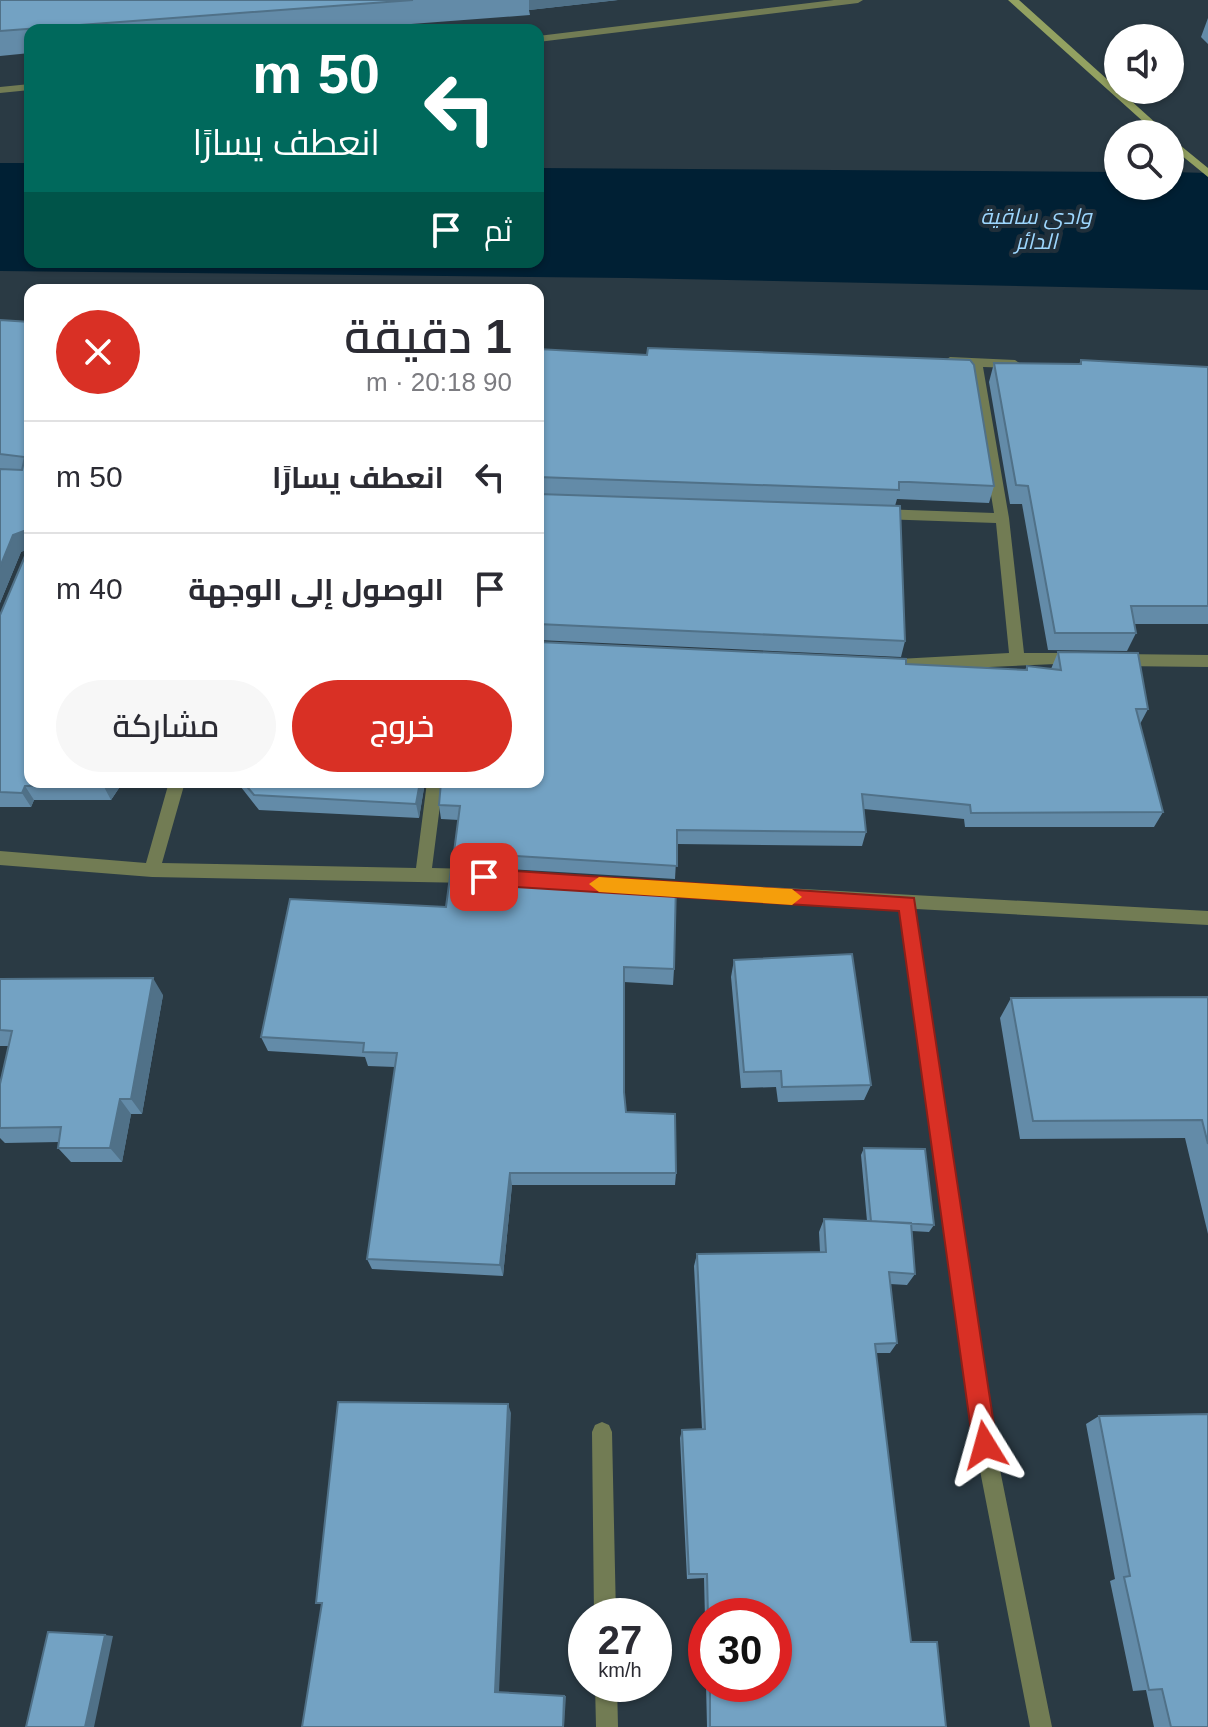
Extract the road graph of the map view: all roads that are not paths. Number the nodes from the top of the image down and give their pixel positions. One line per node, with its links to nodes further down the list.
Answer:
1 (858, 0): 3 (street)
2 (1013, 0): 6 (main road)
3 (544, 38)
4 (24, 88): 5 (street)
5 (0, 90)
6 (1147, 120)
7 (1184, 153): 8 (main road)
8 (1208, 174)
9 (929, 361): 10 (street)
10 (976, 362): 11 (street); 13 (street)
11 (1023, 364)
12 (863, 513): 13 (street)
13 (1002, 518): 14 (street)
14 (1017, 658): 15 (street); 16 (street)
15 (1208, 661)
16 (877, 664)
17 (175, 788): 20 (street)
18 (434, 788): 21 (street)
19 (0, 858): 20 (street)
20 (152, 870): 21 (street)
21 (423, 873): 22 (street)
22 (485, 877)
23 (642, 887): 24 (street)
24 (907, 904): 25 (street); 30 (street)
25 (1208, 918)
26 (602, 1432): 27 (street)
27 (605, 1598)
28 (606, 1702): 29 (street)
29 (607, 1727)
30 (1041, 1727)

